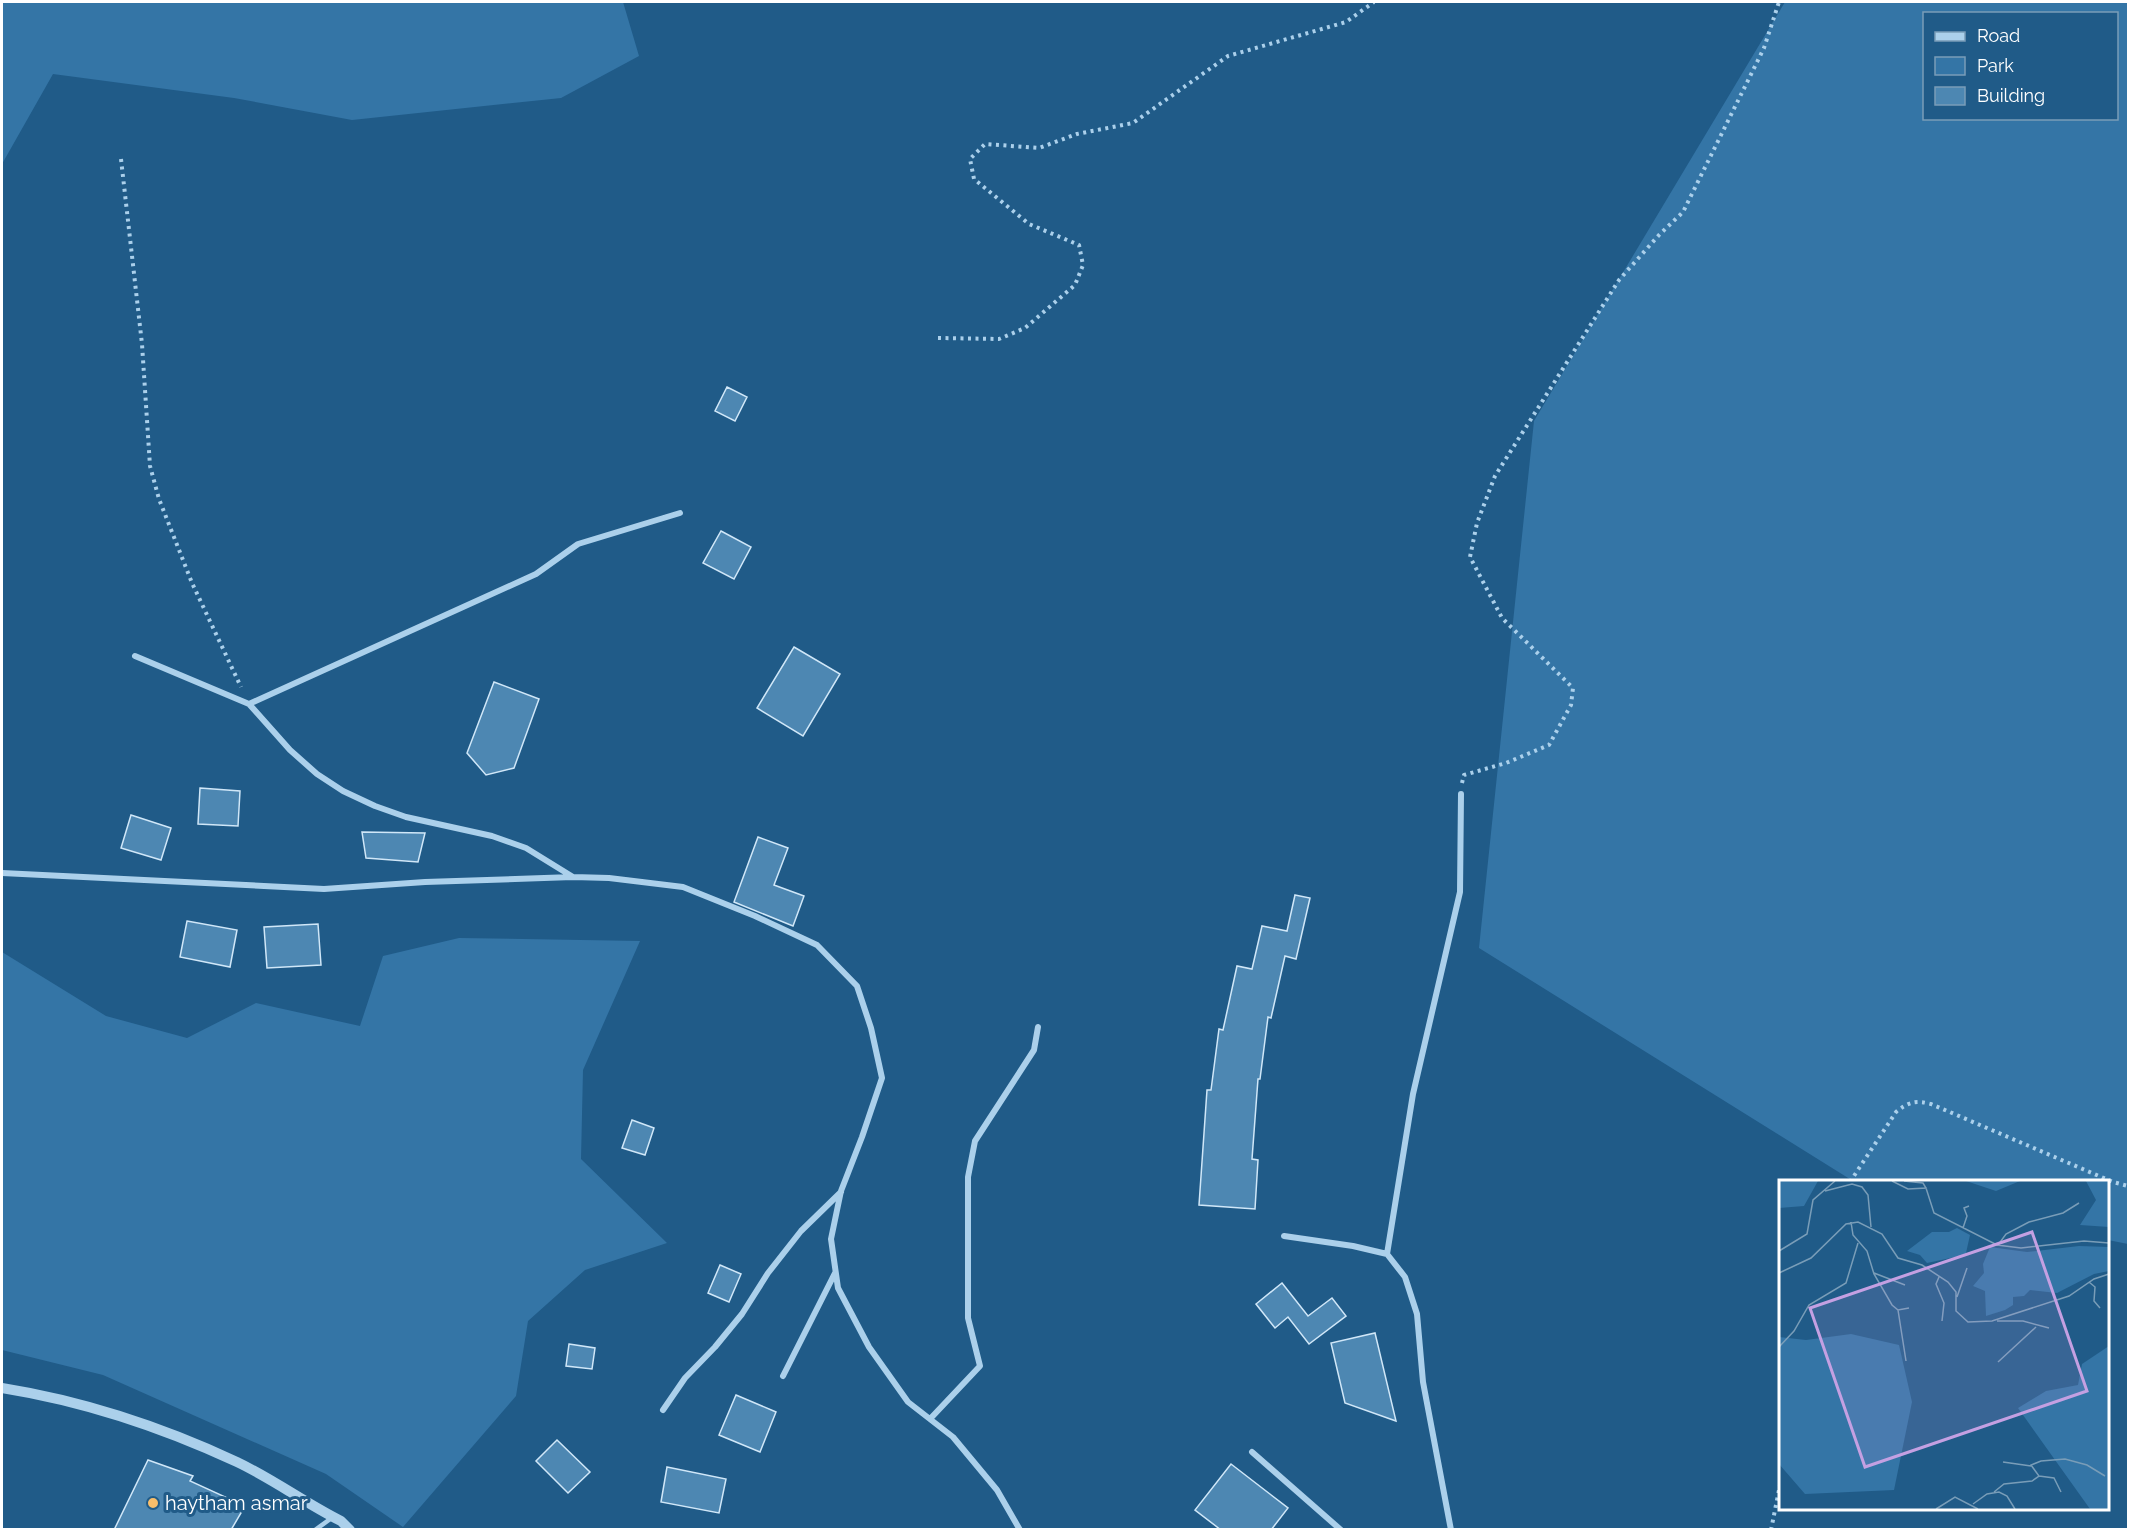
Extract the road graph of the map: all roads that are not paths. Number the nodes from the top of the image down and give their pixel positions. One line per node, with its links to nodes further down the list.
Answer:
1 (680, 513): 3 (street)
2 (135, 656): 3 (street)
3 (249, 704): 6 (street)
4 (1461, 794): 10 (street)
5 (2, 873): 6 (street)
6 (573, 877): 8 (street)
7 (1038, 1027): 15 (street)
8 (841, 1191): 11 (street); 14 (street)
9 (1284, 1236): 10 (street)
10 (1387, 1254): 22 (street)
11 (835, 1272): 12 (street); 15 (street)
12 (783, 1376)
13 (2, 1388): 17 (street)
14 (663, 1410)
15 (930, 1419): 20 (street)
16 (1252, 1452): 21 (street)
17 (333, 1517): 18 (lane); 19 (street)
18 (315, 1530)
19 (350, 1530)
20 (1020, 1530)
21 (1341, 1530)
22 (1451, 1530)

